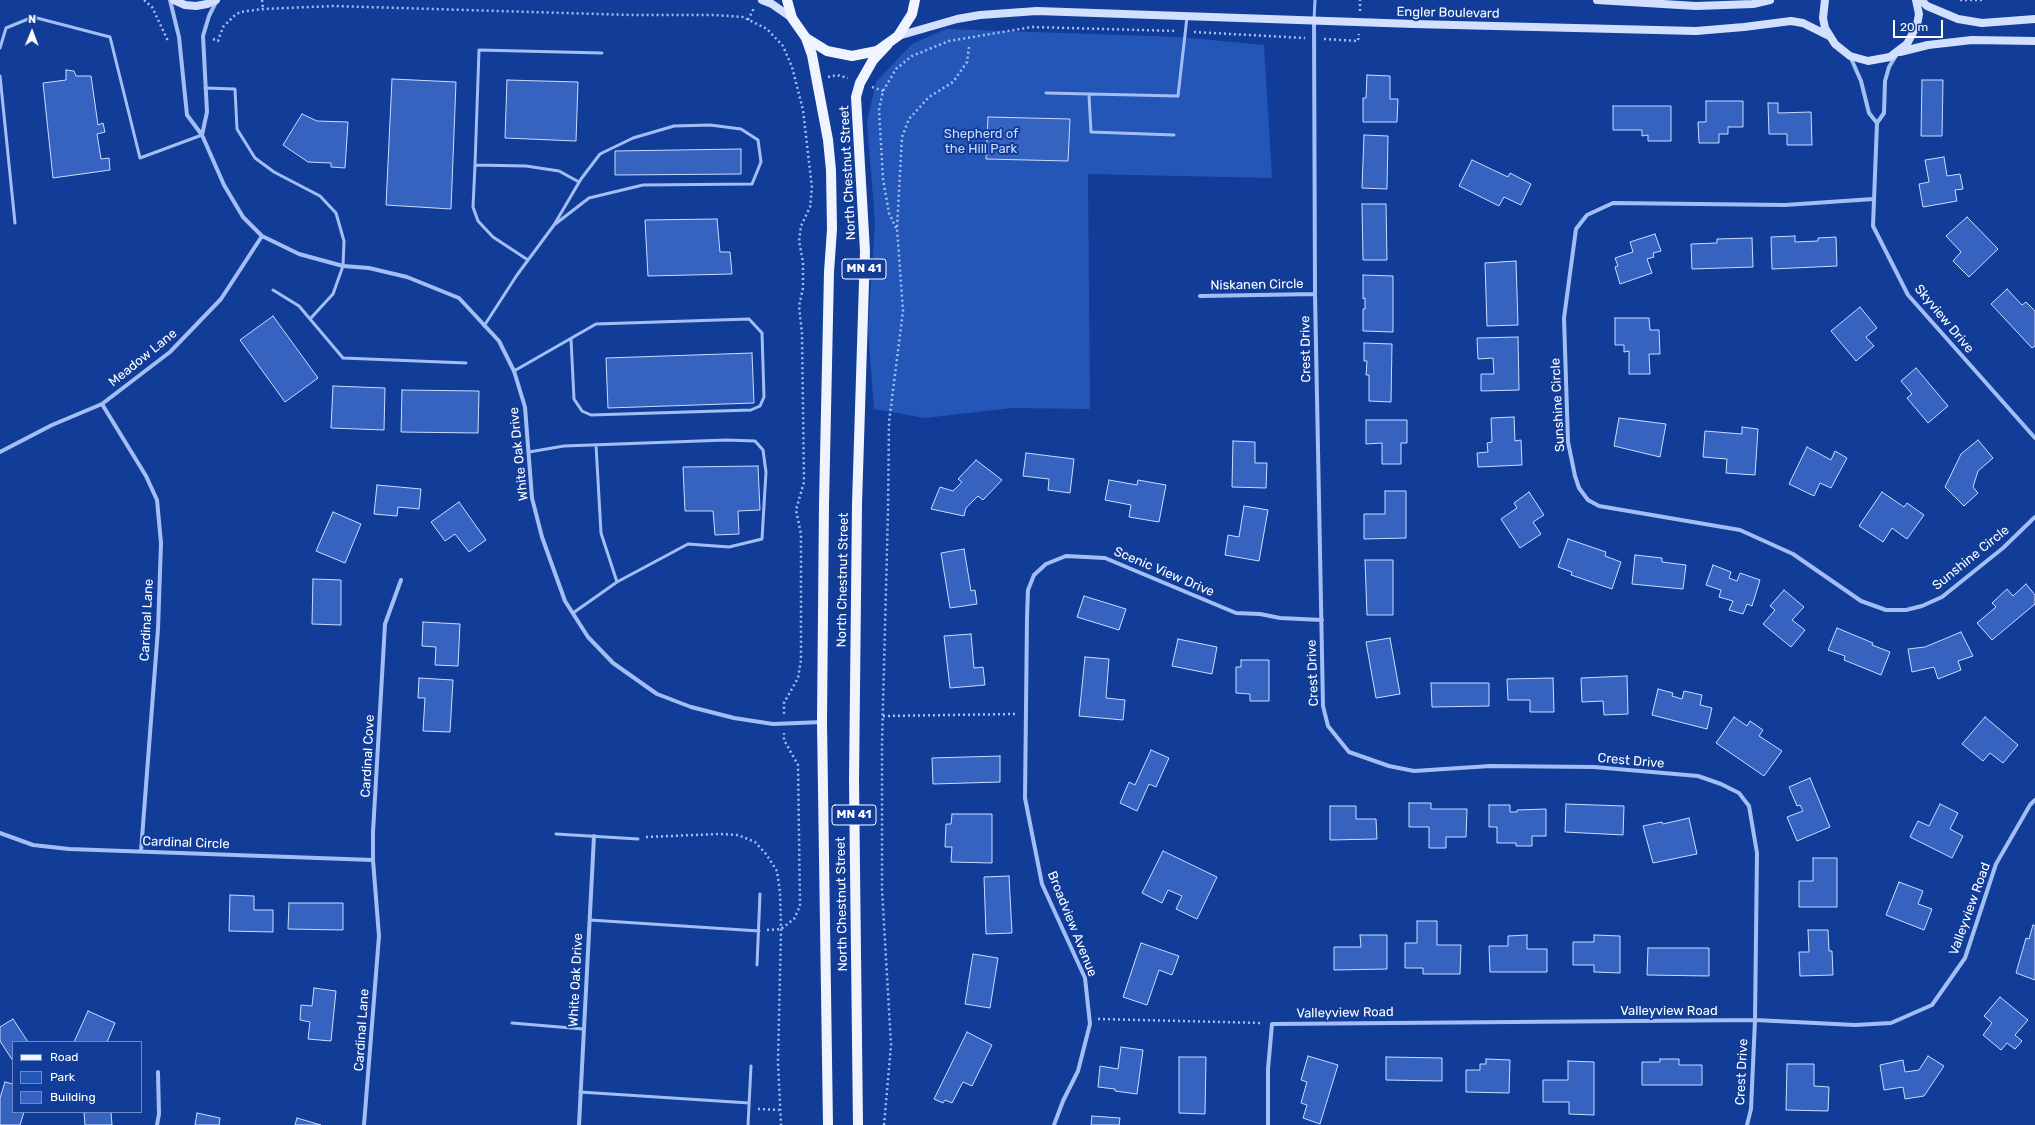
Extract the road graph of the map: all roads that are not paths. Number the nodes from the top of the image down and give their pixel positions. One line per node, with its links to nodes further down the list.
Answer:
1 (170, 0): 31 (street, White Oak Drive)
2 (174, 0): 3 (main road)
3 (217, 0): 27 (street)
4 (762, 0): 14 (main road)
5 (787, 0): 14 (main road, MN 41)
6 (915, 0): 17 (main road, MN 41)
7 (1314, 0): 16 (lane)
8 (1597, 0): 9 (main road)
9 (1770, 0)
10 (1825, 0): 18 (main road)
11 (1916, 0): 23 (main road)
12 (1921, 0): 15 (main road)
13 (1187, 15): 16 (main road, Engler Boulevard); 17 (main road, Engler Boulevard); 29 (lane)
14 (792, 18): 19 (main road, MN 41)
15 (2035, 19)
16 (1314, 20): 18 (main road, Engler Boulevard); 42 (street, Crest Drive)
17 (898, 36): 21 (main road, MN 41)
18 (1829, 36): 25 (main road)
19 (806, 38): 21 (main road, MN 41); 59 (main road, North Chestnut Street / MN 41)
20 (2035, 41): 23 (main road)
21 (888, 44): 85 (main road, North Chestnut Street / MN 41)
22 (0, 48): 31 (lane)
23 (1899, 52): 25 (main road); 30 (street, Skyview Drive)
24 (602, 53): 33 (lane)
25 (1850, 56): 30 (street)
26 (0, 76): 36 (lane)
27 (205, 88): 31 (street); 40 (lane)
28 (1046, 93): 29 (lane)
29 (1089, 95): 32 (lane)
30 (1876, 123): 35 (street, Skyview Drive)
31 (202, 135): 38 (street, White Oak Drive)
32 (1174, 135)
33 (474, 165): 34 (lane); 39 (lane)
34 (579, 182): 37 (lane); 37 (lane)
35 (1873, 199): 50 (street, Skyview Drive); 54 (street, Sunshine Circle)
36 (15, 223)
37 (554, 225): 39 (lane)
38 (262, 236): 40 (street, White Oak Drive); 49 (street, Meadow Lane)
39 (528, 260): 45 (lane)
40 (343, 266): 44 (lane); 45 (street, White Oak Drive)
41 (273, 290): 44 (lane)
42 (1315, 294): 43 (street, Niskanen Circle); 58 (street, Crest Drive)
43 (1200, 296)
44 (310, 319): 47 (lane)
45 (484, 326): 48 (street, White Oak Drive)
46 (571, 339): 46 (lane); 48 (lane)
47 (466, 363)
48 (514, 371): 53 (street, White Oak Drive)
49 (102, 404): 52 (street, Meadow Lane); 66 (street, Cardinal Lane)
50 (2035, 438)
51 (596, 445): 53 (lane); 56 (lane); 56 (lane)
52 (0, 452)
53 (529, 452): 57 (street, White Oak Drive)
54 (2035, 517)
55 (401, 580): 67 (street, Cardinal Cove)
56 (617, 582): 57 (lane)
57 (573, 613): 59 (street, White Oak Drive)
58 (1322, 620): 60 (street, Scenic View Drive); 73 (street, Crest Drive)
59 (822, 722): 84 (main road, North Chestnut Street / MN 41)
60 (1025, 749): 86 (street, Broadview Avenue)
61 (2035, 800): 73 (street, Valleyview Road)
62 (0, 833): 66 (street, Cardinal Circle)
63 (556, 834): 64 (lane)
64 (594, 836): 65 (lane); 69 (street, White Oak Drive)
65 (638, 839)
66 (141, 851): 67 (street, Cardinal Circle)
67 (373, 860): 71 (street, Cardinal Cove)
68 (760, 894): 70 (lane)
69 (590, 920): 70 (lane); 75 (street, White Oak Drive)
70 (759, 931): 72 (lane)
71 (379, 936): 81 (street, Cardinal Lane)
72 (757, 965)
73 (1755, 1020): 87 (street, Valleyview Road); 88 (street, Crest Drive)
74 (512, 1022): 75 (lane)
75 (583, 1029): 78 (street, White Oak Drive)
76 (751, 1066): 79 (lane)
77 (158, 1072): 80 (street)
78 (580, 1092): 79 (lane); 82 (street, White Oak Drive)
79 (749, 1103): 83 (lane)
80 (157, 1125)
81 (364, 1125)
82 (579, 1125)
83 (748, 1125)
84 (828, 1125)
85 (858, 1125)
86 (1054, 1125)
87 (1268, 1125)
88 (1747, 1125)

